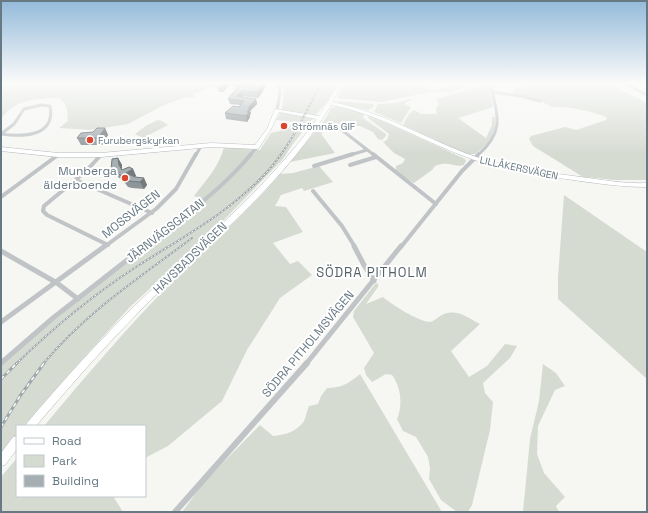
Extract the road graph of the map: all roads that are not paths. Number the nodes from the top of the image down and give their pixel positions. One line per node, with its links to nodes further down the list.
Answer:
1 (33, 107): 10 (street)
2 (50, 107): 10 (street)
3 (278, 107): 7 (street)
4 (327, 107): 8 (street, HAVSBADSVÄGEN)
5 (349, 107): 18 (street, LILLÅKERSVÄGEN)
6 (495, 107): 18 (street, SÖDRA PITHOLMSVÄGEN)
7 (277, 110): 8 (street); 12 (street, JÄRNVÄGSGATAN)
8 (320, 118): 34 (street, HAVSBADSVÄGEN)
9 (334, 124): 14 (street)
10 (1, 134)
11 (200, 146): 12 (street); 16 (street); 26 (street, MOSSVÄGEN)
12 (257, 147): 31 (street, JÄRNVÄGSGATAN)
13 (1, 149): 15 (street)
14 (367, 150): 17 (street); 20 (street)
15 (58, 155): 16 (street); 24 (street)
16 (102, 155): 21 (street)
17 (376, 157): 19 (street); 25 (street)
18 (473, 158): 22 (street, LILLÅKERSVÄGEN); 25 (street, SÖDRA PITHOLMSVÄGEN)
19 (350, 165)
20 (314, 166)
21 (76, 180): 26 (street); 27 (street)
22 (647, 185)
23 (314, 191): 29 (street)
24 (1, 197)
25 (436, 204): 29 (street, SÖDRA PITHOLMSVÄGEN)
26 (152, 213): 27 (street, MOSSVÄGEN)
27 (108, 245): 30 (street, MOSSVÄGEN)
28 (1, 251): 30 (street)
29 (374, 281): 37 (street, SÖDRA PITHOLMSVÄGEN)
30 (57, 282): 31 (street); 32 (street, MOSSVÄGEN)
31 (78, 299): 33 (street, JÄRNVÄGSGATAN)
32 (1, 322)
33 (1, 363)
34 (31, 425)
35 (16, 442): 36 (street)
36 (1, 461)
37 (175, 512)

